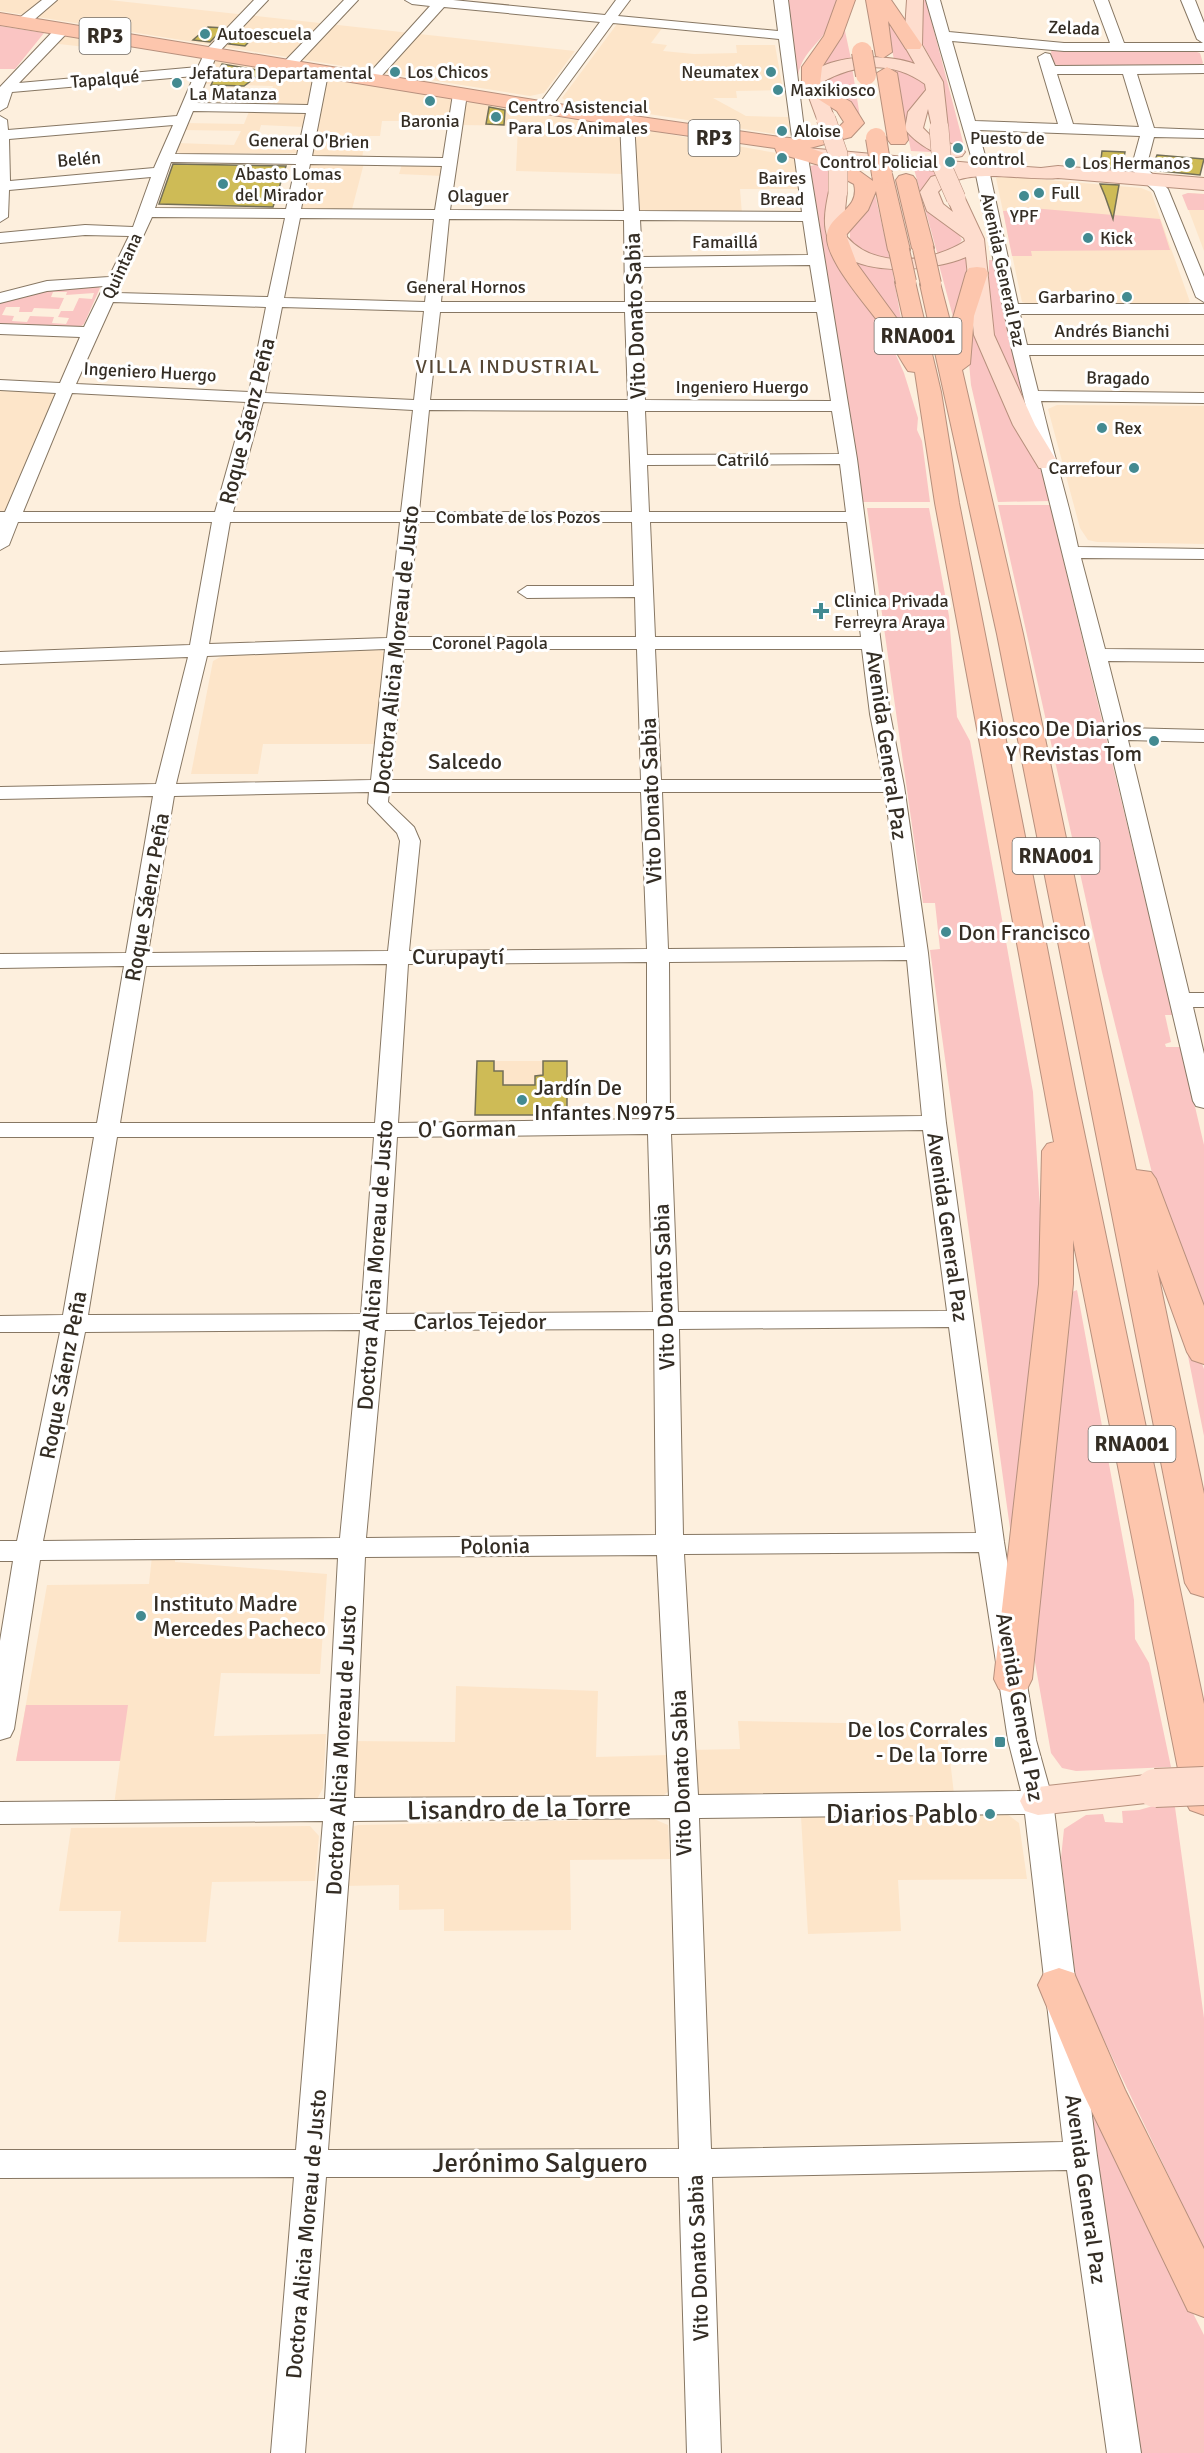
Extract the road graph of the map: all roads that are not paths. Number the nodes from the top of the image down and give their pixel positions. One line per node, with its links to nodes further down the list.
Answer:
1 (50, 0): 18 (street)
2 (261, 0): 27 (street, Quintana)
3 (351, 0): 28 (street)
4 (412, 0): 15 (street)
5 (623, 0): 16 (street)
6 (781, 0): 20 (street, Avenida General Paz)
7 (846, 0): 34 (highway)
8 (854, 0): 38 (highway, bridge)
9 (875, 0): 87 (highway, RNA001, bridge)
10 (882, 0): 23 (highway)
11 (915, 0): 23 (main road)
12 (933, 0): 21 (street, Avenida General Paz)
13 (1101, 0): 26 (street)
14 (1188, 0): 22 (street)
15 (442, 1): 16 (street); 33 (street)
16 (609, 17): 20 (street); 40 (street)
17 (0, 19): 18 (highway, RP3)
18 (23, 22): 19 (highway, RP3)
19 (63, 29): 27 (highway, RP3); 36 (street)
20 (786, 36): 50 (street, Avenida General Paz)
21 (943, 36): 24 (street, Zelada); 45 (street, Avenida General Paz)
22 (1204, 39)
23 (913, 45): 35 (main road)
24 (1042, 45): 26 (street, Zelada); 31 (street)
25 (1204, 47): 26 (street, Zelada)
26 (1119, 48)
27 (207, 62): 28 (highway, RP3); 36 (street, Tapalqué); 42 (street, Quintana)
28 (288, 66): 32 (highway, RP3)
29 (1129, 69): 30 (street, Zelada); 31 (street, Zelada); 48 (street)
30 (1204, 69)
31 (1049, 70): 46 (street)
32 (324, 71): 33 (highway, RP3); 41 (street, Roque Sáenz Peña)
33 (371, 79): 37 (highway, RP3)
34 (813, 85): 35 (main road); 50 (highway); 65 (main road, bridge)
35 (935, 86): 54 (main road); 67 (main road, bridge)
36 (6, 88): 39 (street)
37 (460, 94): 40 (highway, RP3); 52 (street, Doctora Alicia Moreau de Justo)
38 (869, 96)
39 (0, 107)
40 (544, 107): 44 (highway, RP3)
41 (314, 109): 42 (street); 51 (street, Roque Sáenz Peña)
42 (185, 114): 47 (street); 53 (street, Quintana)
43 (872, 117): 87 (highway, RNA001, bridge)
44 (627, 121): 50 (highway, RP3); 61 (street, Vito Donato Sabia)
45 (967, 125): 46 (street); 54 (street, Avenida General Paz)
46 (1066, 126): 48 (street)
47 (1, 130): 57 (street)
48 (1148, 133): 49 (street); 55 (street)
49 (1204, 134)
50 (800, 148): 54 (main road); 63 (street, Avenida General Paz); 65 (highway)
51 (304, 160): 52 (street, General O'Brien); 53 (street, General O'Brien); 59 (street, Roque Sáenz Peña)
52 (450, 162): 60 (street, Doctora Alicia Moreau de Justo)
53 (163, 165): 57 (street, Belén); 58 (street, Quintana)
54 (980, 165): 55 (main road); 67 (main road); 79 (street, Avenida General Paz)
55 (1152, 180): 56 (main road); 73 (street)
56 (1204, 184)
57 (0, 185): 62 (street)
58 (146, 212): 59 (street, Olaguer); 64 (street, Quintana)
59 (293, 214): 60 (street, Olaguer); 75 (street, Roque Sáenz Peña)
60 (442, 216): 61 (street, Olaguer); 76 (street, Doctora Alicia Moreau de Justo)
61 (631, 216): 63 (street, Olaguer); 69 (street, Vito Donato Sabia)
62 (0, 217)
63 (811, 217): 68 (street, Avenida General Paz)
64 (139, 232): 66 (street); 71 (street, Quintana)
65 (837, 235): 67 (main road); 87 (highway)
66 (0, 238)
67 (973, 238): 70 (main road)
68 (817, 260): 69 (street, Famaillá); 78 (street, Avenida General Paz)
69 (634, 262): 77 (street, Vito Donato Sabia)
70 (977, 273): 87 (highway); 96 (main road)
71 (114, 281): 72 (street, Quintana); 74 (street)
72 (107, 297): 75 (street, General Hornos); 82 (street, Quintana)
73 (1204, 297)
74 (0, 298)
75 (275, 304): 76 (street, General Hornos); 89 (street, Roque Sáenz Peña)
76 (433, 307): 77 (street, General Hornos); 91 (street, Doctora Alicia Moreau de Justo)
77 (633, 307): 78 (street, General Hornos); 93 (street, Vito Donato Sabia)
78 (824, 307): 92 (street, Avenida General Paz)
79 (1011, 309): 80 (street); 83 (street, Avenida General Paz)
80 (1204, 309)
81 (0, 329): 82 (street)
82 (90, 333): 86 (street, Quintana)
83 (1020, 350): 84 (street, Andrés Bianchi); 88 (street, Avenida General Paz)
84 (1204, 350)
85 (0, 385): 86 (street, Ingeniero Huergo)
86 (67, 387): 89 (street, Ingeniero Huergo); 99 (street, Quintana)
87 (943, 390): 128 (highway, RNA001); 129 (highway, RNA001)
88 (1032, 396): 90 (street, Bragado); 96 (street, Avenida General Paz)
89 (256, 397): 91 (street, Ingeniero Huergo); 100 (street, Roque Sáenz Peña)
90 (1204, 398)
91 (423, 405): 93 (street, Ingeniero Huergo); 101 (street, Doctora Alicia Moreau de Justo)
92 (837, 406): 93 (street, Ingeniero Huergo); 94 (street, Avenida General Paz)
93 (638, 407): 95 (street, Vito Donato Sabia)
94 (848, 459): 95 (street, Catriló); 98 (street, Avenida General Paz)
95 (639, 460): 97 (street, Vito Donato Sabia)
96 (1047, 463): 103 (street, Avenida General Paz)
97 (640, 516): 98 (street, Combate de los Pozos); 101 (street, Combate de los Pozos); 105 (street, Vito Donato Sabia)
98 (855, 517): 108 (street, Avenida General Paz)
99 (6, 518): 100 (street, Combate de los Pozos); 102 (street, Quintana)
100 (222, 518): 101 (street, Combate de los Pozos); 110 (street, Roque Sáenz Peña)
101 (410, 518): 107 (street, Doctora Alicia Moreau de Justo)
102 (0, 544)
103 (1070, 552): 104 (street); 111 (street, Avenida General Paz)
104 (1204, 554)
105 (643, 591): 106 (street); 109 (street, Vito Donato Sabia)
106 (527, 592)
107 (395, 643): 109 (street, Coronel Pagola); 110 (street, Coronel Pagola); 117 (street, Doctora Alicia Moreau de Justo)
108 (873, 643): 109 (street, Coronel Pagola); 118 (street, Avenida General Paz)
109 (645, 644): 116 (street, Vito Donato Sabia)
110 (199, 650): 113 (street, Coronel Pagola); 119 (street, Roque Sáenz Peña)
111 (1096, 655): 112 (street); 114 (street, Avenida General Paz)
112 (1204, 656)
113 (0, 658)
114 (1117, 735): 115 (street); 126 (street, Avenida General Paz)
115 (1204, 736)
116 (650, 785): 117 (street, Salcedo); 118 (street, Salcedo); 123 (street, Vito Donato Sabia)
117 (380, 786): 119 (street, Salcedo); 122 (street, Doctora Alicia Moreau de Justo)
118 (894, 786): 121 (street, Avenida General Paz)
119 (165, 788): 120 (street, Salcedo); 124 (street, Roque Sáenz Peña)
120 (0, 793)
121 (917, 953): 123 (street, Curupaytí); 131 (street, Avenida General Paz)
122 (398, 956): 123 (street, Curupaytí); 124 (street, Curupaytí); 135 (street, Doctora Alicia Moreau de Justo)
123 (658, 956): 132 (street, Vito Donato Sabia)
124 (137, 959): 125 (street, Curupaytí); 133 (street, Roque Sáenz Peña)
125 (0, 961)
126 (1181, 1000): 127 (street); 130 (street, Avenida General Paz)
127 (1204, 1000)
128 (1103, 1077): 141 (highway); 147 (highway, RNA001)
129 (1059, 1089): 148 (highway); 151 (highway, RNA001)
130 (1204, 1101)
131 (934, 1123): 132 (street, O' Gorman); 136 (street, Avenida General Paz)
132 (659, 1126): 135 (street, O' Gorman); 137 (street, Vito Donato Sabia)
133 (106, 1129): 134 (street, O' Gorman); 135 (street, O' Gorman); 140 (street, Roque Sáenz Peña)
134 (0, 1130)
135 (384, 1130): 138 (street, Doctora Alicia Moreau de Justo)
136 (961, 1319): 137 (street, Carlos Tejedor); 142 (street, Avenida General Paz)
137 (666, 1320): 138 (street, Carlos Tejedor); 143 (street, Vito Donato Sabia)
138 (373, 1322): 140 (street, Carlos Tejedor); 144 (street, Doctora Alicia Moreau de Justo)
139 (0, 1324): 140 (street, Carlos Tejedor)
140 (74, 1324): 146 (street, Roque Sáenz Peña)
141 (1204, 1352)
142 (991, 1542): 143 (street, Polonia); 148 (street, Avenida General Paz)
143 (670, 1545): 144 (street, Polonia); 153 (street, Vito Donato Sabia)
144 (352, 1548): 146 (street, Polonia); 154 (street, Doctora Alicia Moreau de Justo)
145 (0, 1551): 146 (street, Polonia)
146 (28, 1551): 149 (street, Roque Sáenz Peña)
147 (1204, 1582)
148 (1013, 1679): 152 (street, Avenida General Paz)
149 (0, 1729)
150 (1204, 1786): 152 (main road, bridge)
151 (1204, 1799)
152 (1038, 1801): 153 (street, Lisandro de la Torre); 156 (street, Avenida General Paz)
153 (684, 1807): 154 (street, Lisandro de la Torre); 159 (street, Vito Donato Sabia)
154 (339, 1810): 155 (street, Lisandro de la Torre); 158 (street, Doctora Alicia Moreau de Justo)
155 (0, 1813)
156 (1059, 1985): 157 (street, Avenida General Paz); 161 (highway)
157 (1081, 2156): 159 (street, Jerónimo Salguero); 164 (street, Avenida General Paz)
158 (312, 2163): 159 (street, Jerónimo Salguero); 160 (street, Jerónimo Salguero); 162 (street, Doctora Alicia Moreau de Justo)
159 (695, 2163): 163 (street, Vito Donato Sabia)
160 (0, 2164)
161 (1204, 2296)
162 (288, 2453)
163 (704, 2453)
164 (1124, 2453)

